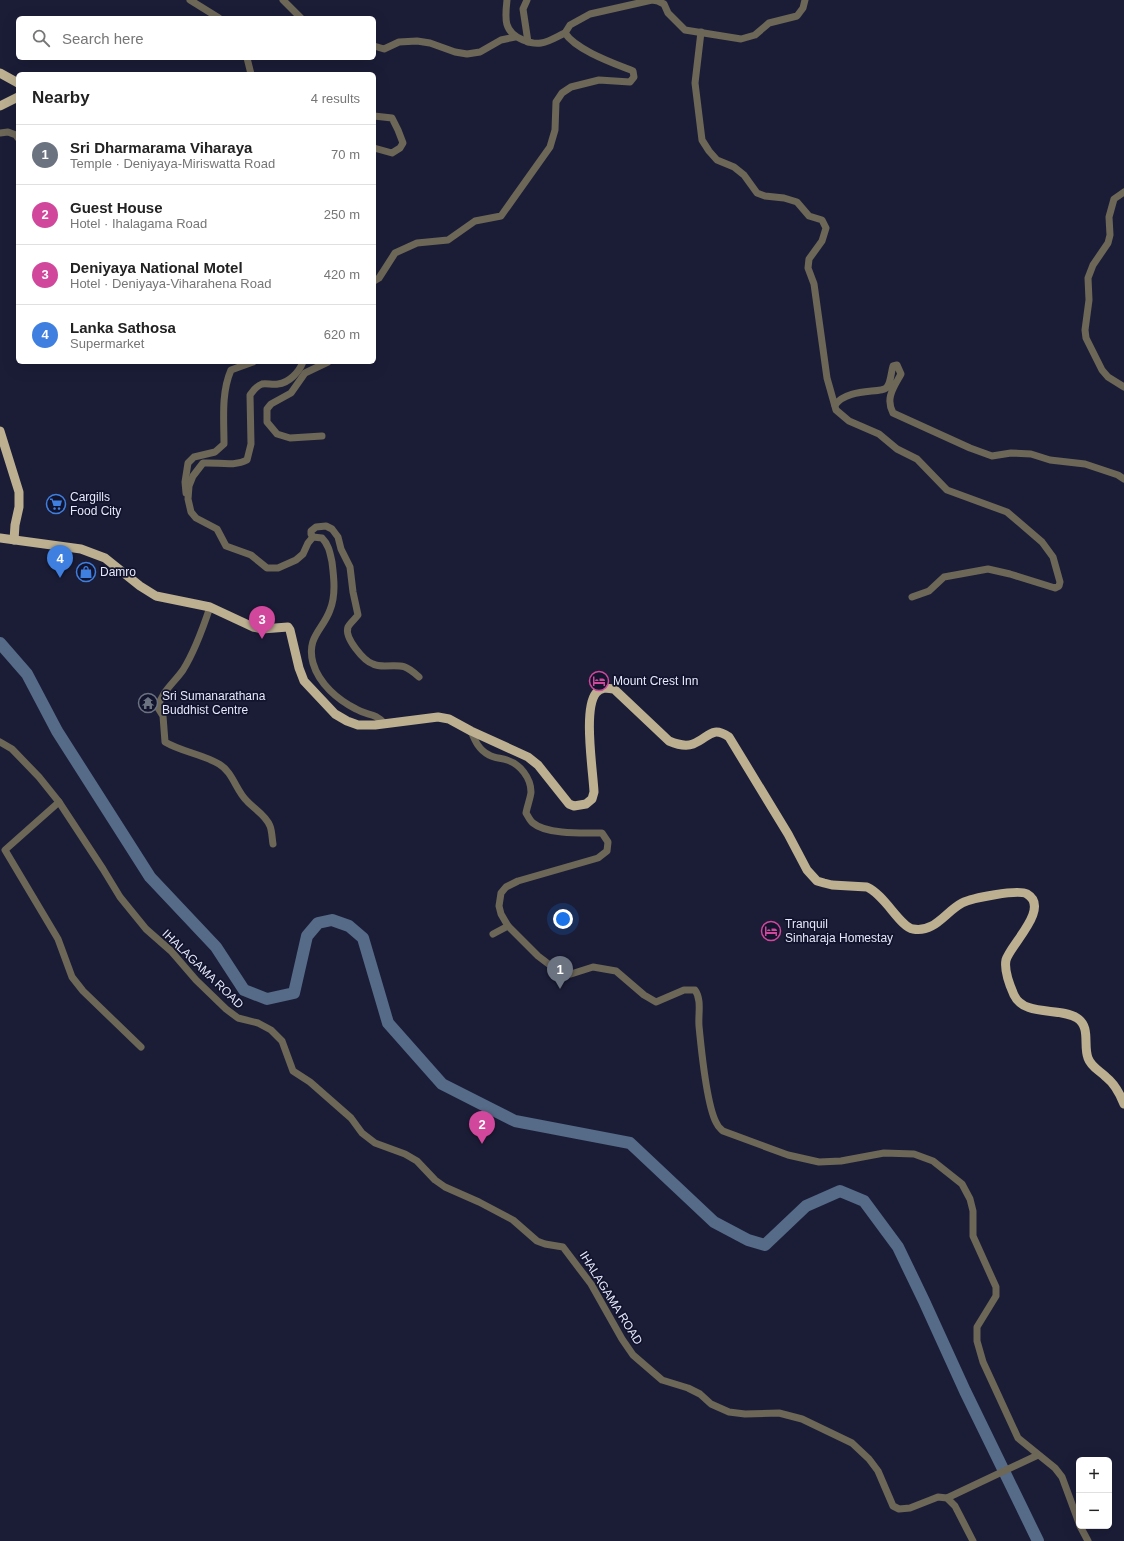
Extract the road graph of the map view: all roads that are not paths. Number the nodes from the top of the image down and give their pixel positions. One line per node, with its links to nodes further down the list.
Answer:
1 (190, 0): 6 (street)
2 (283, 0): 7 (street)
3 (507, 0): 10 (street)
4 (527, 0): 11 (street)
5 (805, 0): 8 (street)
6 (216, 16)
7 (299, 16)
8 (701, 32): 9 (street); 29 (street)
9 (565, 33): 11 (street); 24 (street)
10 (514, 37): 11 (street); 12 (street)
11 (528, 42)
12 (376, 47)
13 (248, 60): 14 (street)
14 (250, 72)
15 (0, 73): 16 (main road)
16 (16, 82)
17 (16, 98): 18 (main road)
18 (0, 106)
19 (376, 116): 22 (street)
20 (0, 133): 21 (street)
21 (16, 135)
22 (376, 149)
23 (1124, 192): 28 (street)
24 (376, 280)
25 (248, 364): 33 (street)
26 (302, 364): 33 (street)
27 (324, 364): 31 (street)
28 (1124, 387)
29 (835, 405): 32 (street); 37 (street)
30 (0, 431): 36 (main road)
31 (322, 436)
32 (1124, 479)
33 (188, 499): 34 (street)
34 (314, 537): 39 (street); 40 (street)
35 (0, 538): 36 (main road)
36 (14, 540): 38 (main road)
37 (912, 597)
38 (210, 607): 40 (main road); 44 (street)
39 (419, 677)
40 (385, 724): 41 (main road)
41 (471, 731): 45 (street); 48 (main road)
42 (0, 742): 43 (street, IHALAGAMA ROAD)
43 (59, 802): 47 (street); 50 (street, IHALAGAMA ROAD)
44 (273, 844)
45 (508, 926): 46 (street); 49 (street)
46 (493, 934)
47 (141, 1047)
48 (1124, 1104)
49 (1038, 1455): 50 (street, IHALAGAMA ROAD); 51 (street)
50 (947, 1498): 53 (street)
51 (1076, 1514)
52 (1082, 1529): 54 (street)
53 (973, 1541)
54 (1088, 1541)

